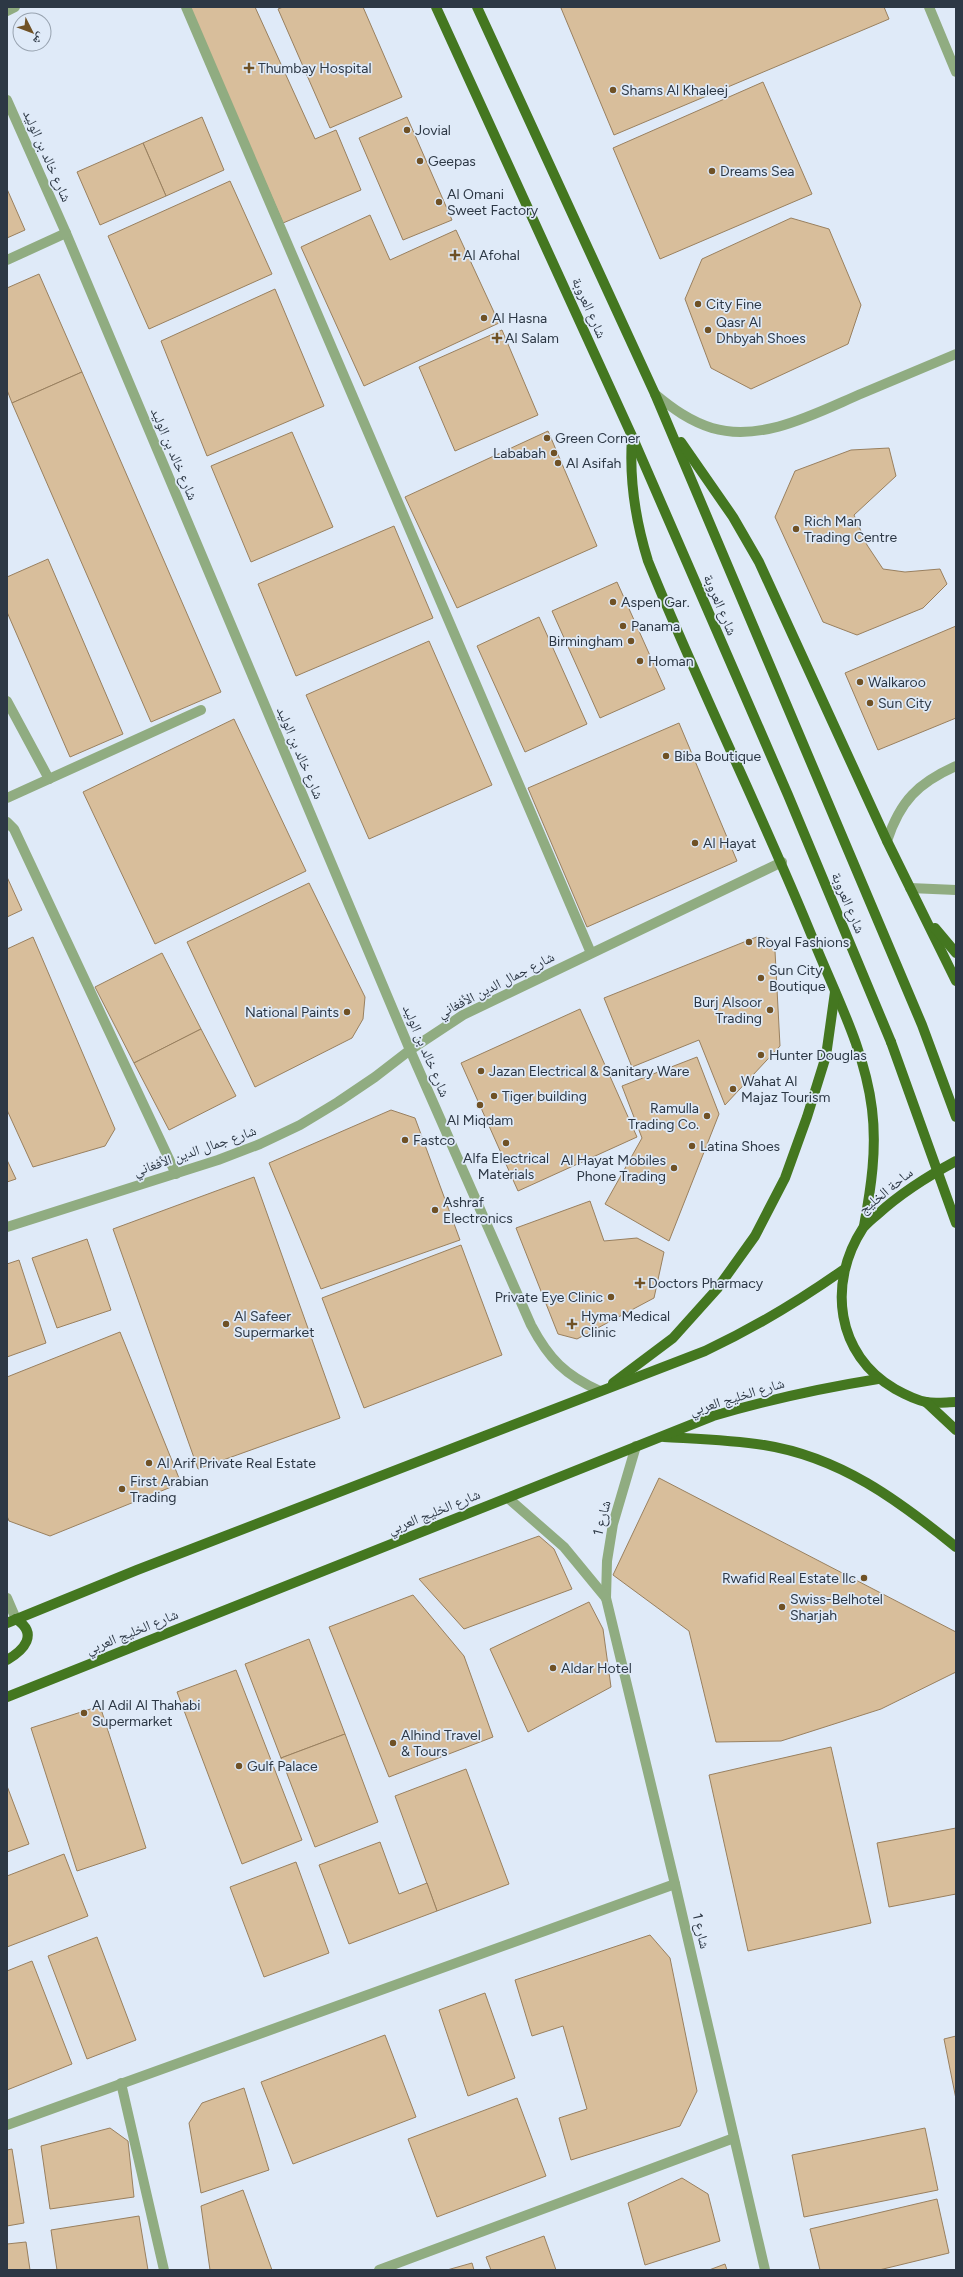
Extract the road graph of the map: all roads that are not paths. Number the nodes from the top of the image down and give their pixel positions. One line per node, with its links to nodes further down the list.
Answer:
1 (14, 7): 6 (street)
2 (186, 7): 26 (street)
3 (436, 7): 14 (main road, شارع العروبة)
4 (477, 7): 12 (main road, شارع العروبة)
5 (928, 7): 7 (street)
6 (7, 11)
7 (956, 72)
8 (7, 100): 9 (street, شارع خالد بن الوليد)
9 (66, 233): 10 (street); 30 (street, شارع خالد بن الوليد)
10 (7, 260)
11 (956, 354): 12 (street)
12 (655, 394): 13 (main road, شارع العروبة)
13 (671, 430): 21 (main road); 31 (main road, شارع العروبة)
14 (632, 436): 22 (main road); 34 (main road, شارع العروبة, bridge)
15 (7, 701): 18 (street)
16 (201, 710): 18 (street)
17 (956, 766): 21 (street)
18 (49, 779): 19 (street)
19 (7, 798)
20 (7, 822): 33 (street)
21 (887, 841): 23 (main road)
22 (782, 862): 26 (street, شارع جمال الدين الأفغاني); 29 (main road)
23 (910, 888): 24 (street); 25 (main road)
24 (956, 890)
25 (925, 916): 27 (main road); 28 (main road)
26 (591, 953): 30 (street, شارع جمال الدين الأفغاني)
27 (956, 953)
28 (956, 981)
29 (835, 992): 35 (main road); 39 (main road)
30 (410, 1050): 33 (street, شارع جمال الدين الأفغاني); 39 (street, شارع خالد بن الوليد)
31 (956, 1117)
32 (956, 1161): 35 (main road, ساحة الخليج)
33 (176, 1174): 36 (street, شارع جمال الدين الأفغاني)
34 (956, 1223)
35 (864, 1226): 37 (main road, ساحة الخليج)
36 (7, 1227)
37 (844, 1270): 38 (main road, ساحة الخليج); 39 (main road)
38 (878, 1379): 40 (main road, ساحة الخليج); 43 (main road, شارع الخليج العربي)
39 (600, 1391): 49 (main road)
40 (926, 1402): 41 (main road, ساحة الخليج); 42 (main road)
41 (956, 1402)
42 (956, 1430)
43 (660, 1436): 44 (main road, شارع الخليج العربي); 46 (main road)
44 (636, 1446): 45 (main road, شارع الخليج العربي); 48 (street, شارع 1)
45 (508, 1498): 48 (street, شارع 1); 51 (main road, شارع الخليج العربي)
46 (956, 1547)
47 (7, 1598): 49 (street)
48 (606, 1598): 52 (street, شارع 1)
49 (12, 1621): 50 (main road)
50 (7, 1660)
51 (7, 1697)
52 (675, 1884): 53 (street); 55 (street, شارع 1)
53 (121, 2083): 54 (street); 56 (street)
54 (7, 2125)
55 (734, 2138): 57 (street); 58 (street, شارع 1)
56 (164, 2270)
57 (379, 2270)
58 (765, 2270)

